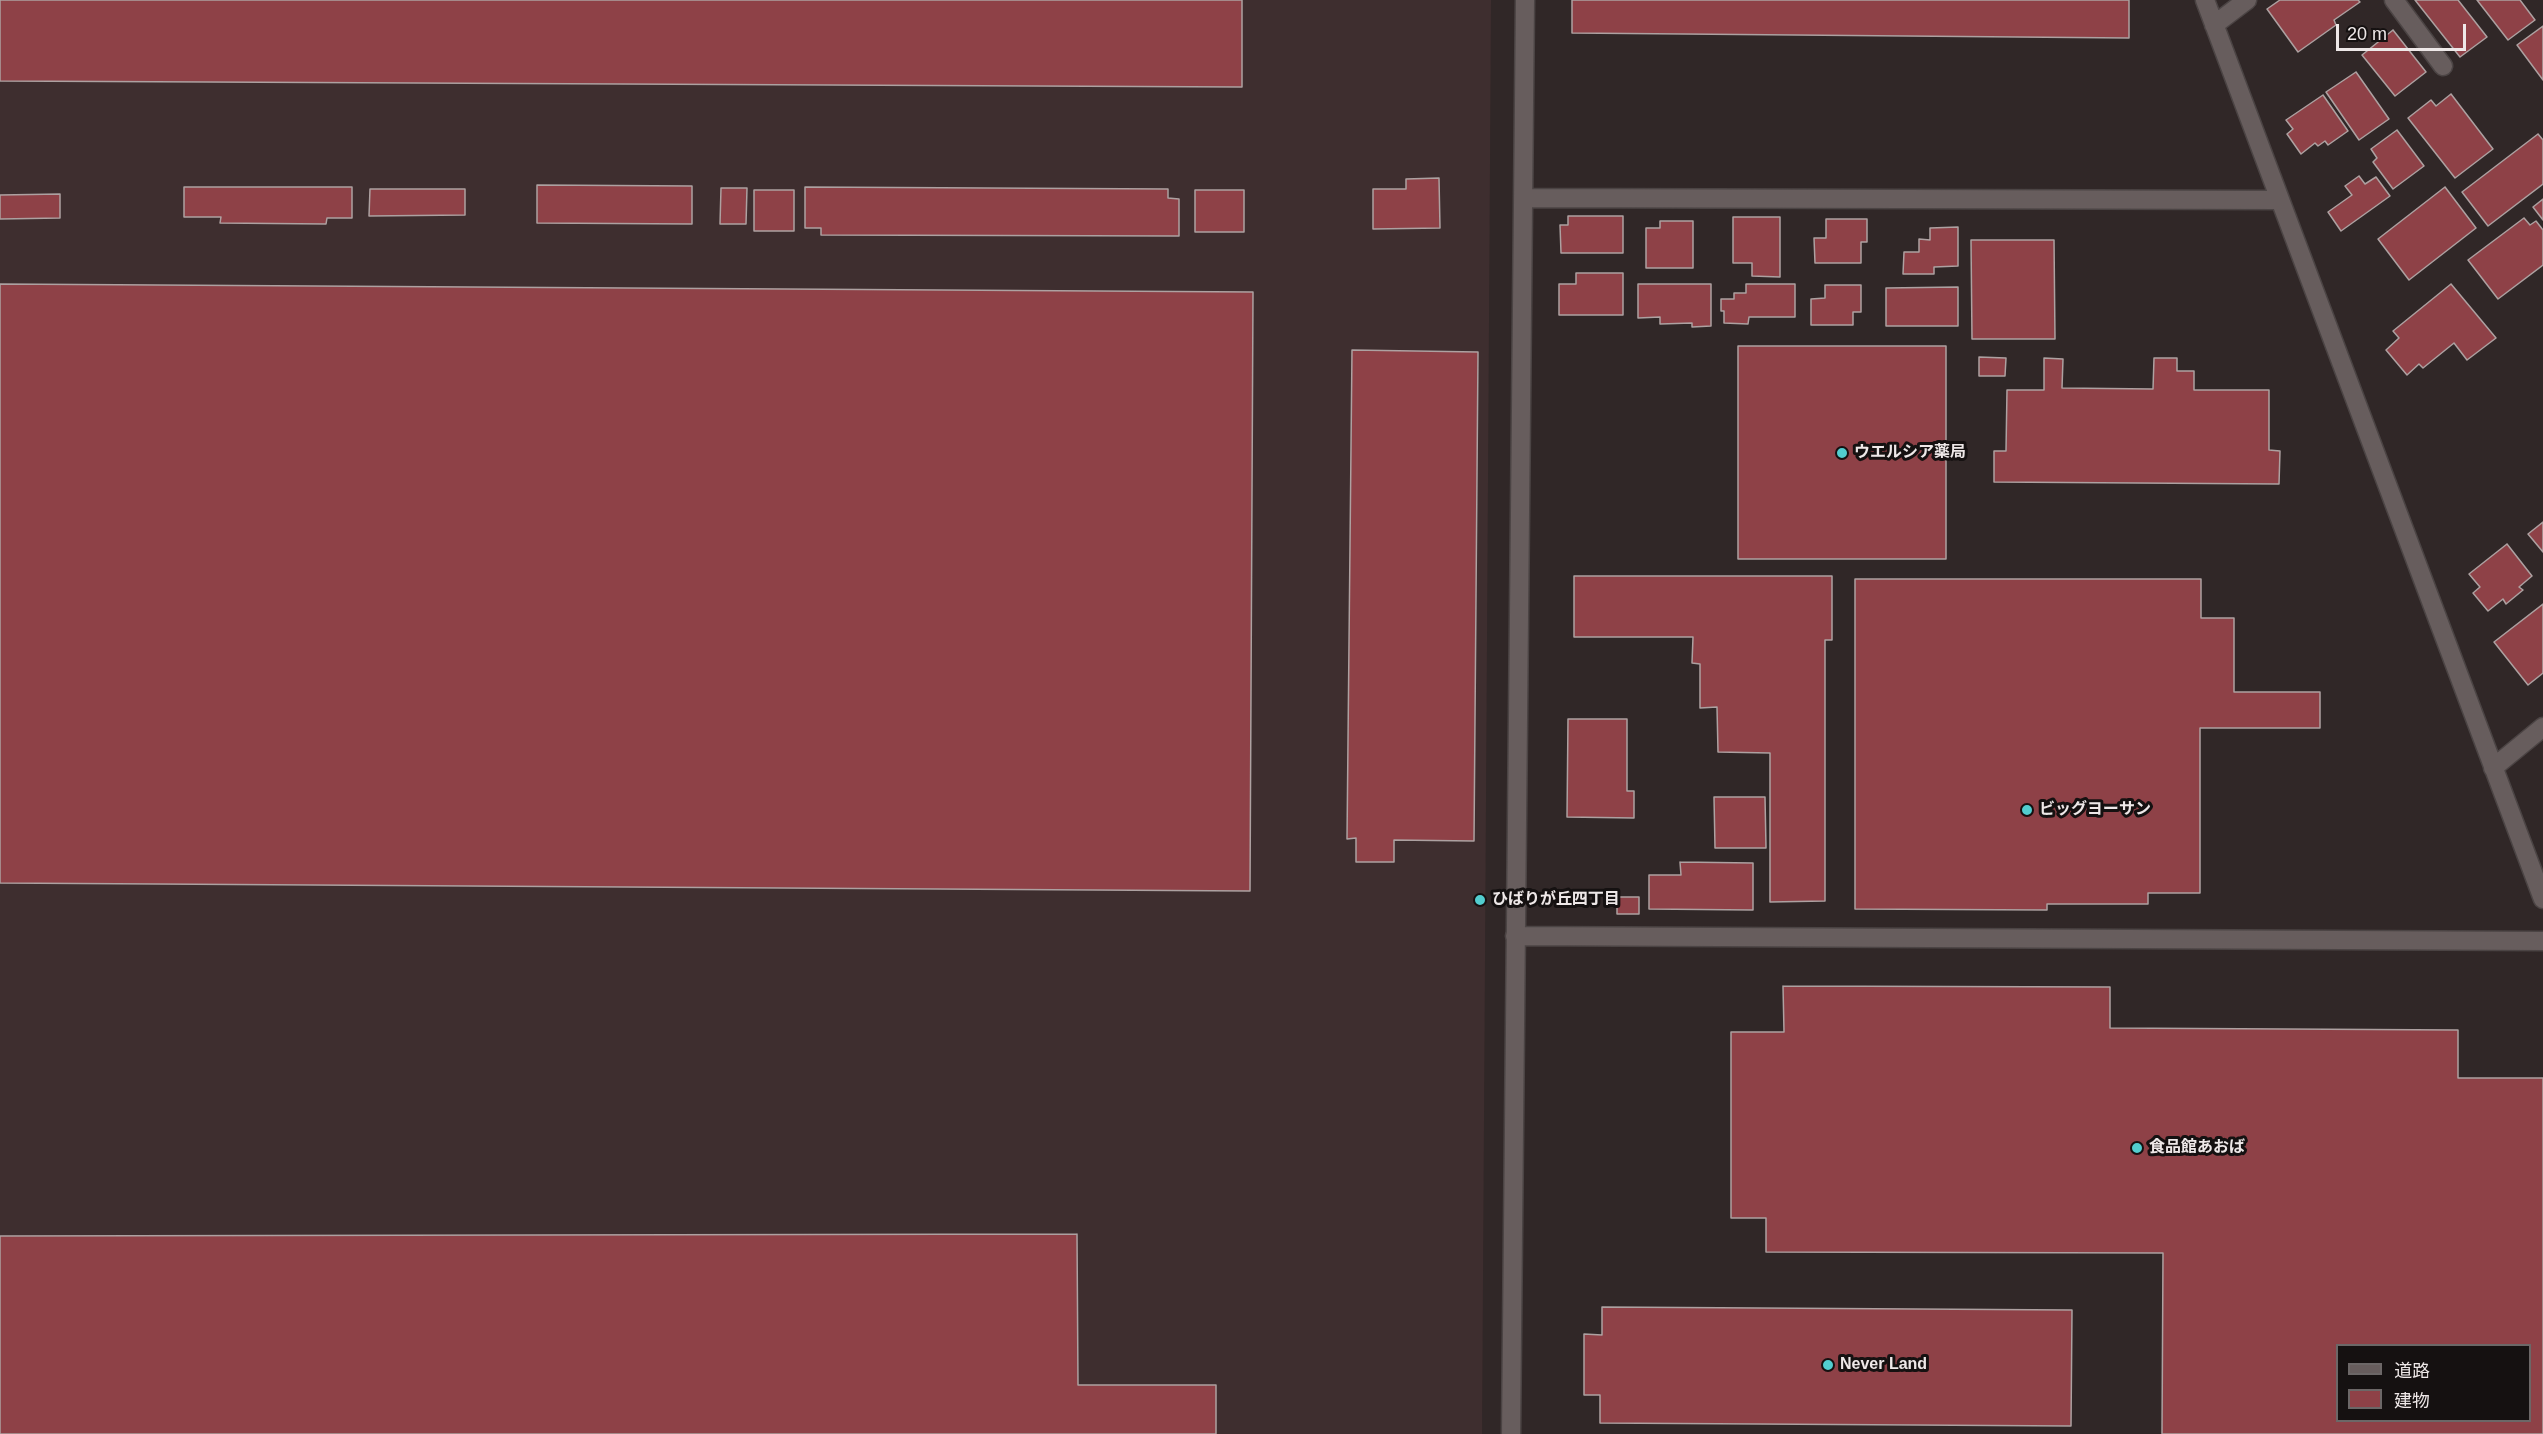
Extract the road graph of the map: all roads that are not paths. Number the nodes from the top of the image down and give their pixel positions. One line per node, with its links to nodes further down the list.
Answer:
1 (1525, 0): 7 (street)
2 (2205, 0): 5 (street)
3 (2247, 0): 5 (street)
4 (2394, 0): 6 (street)
5 (2214, 25): 8 (street)
6 (2443, 66)
7 (1525, 198): 8 (street); 12 (street)
8 (2280, 200): 10 (street)
9 (2543, 727): 10 (street)
10 (2493, 768): 11 (street)
11 (2543, 899)
12 (1515, 936): 13 (street); 14 (street)
13 (2543, 941)
14 (1511, 1434)

